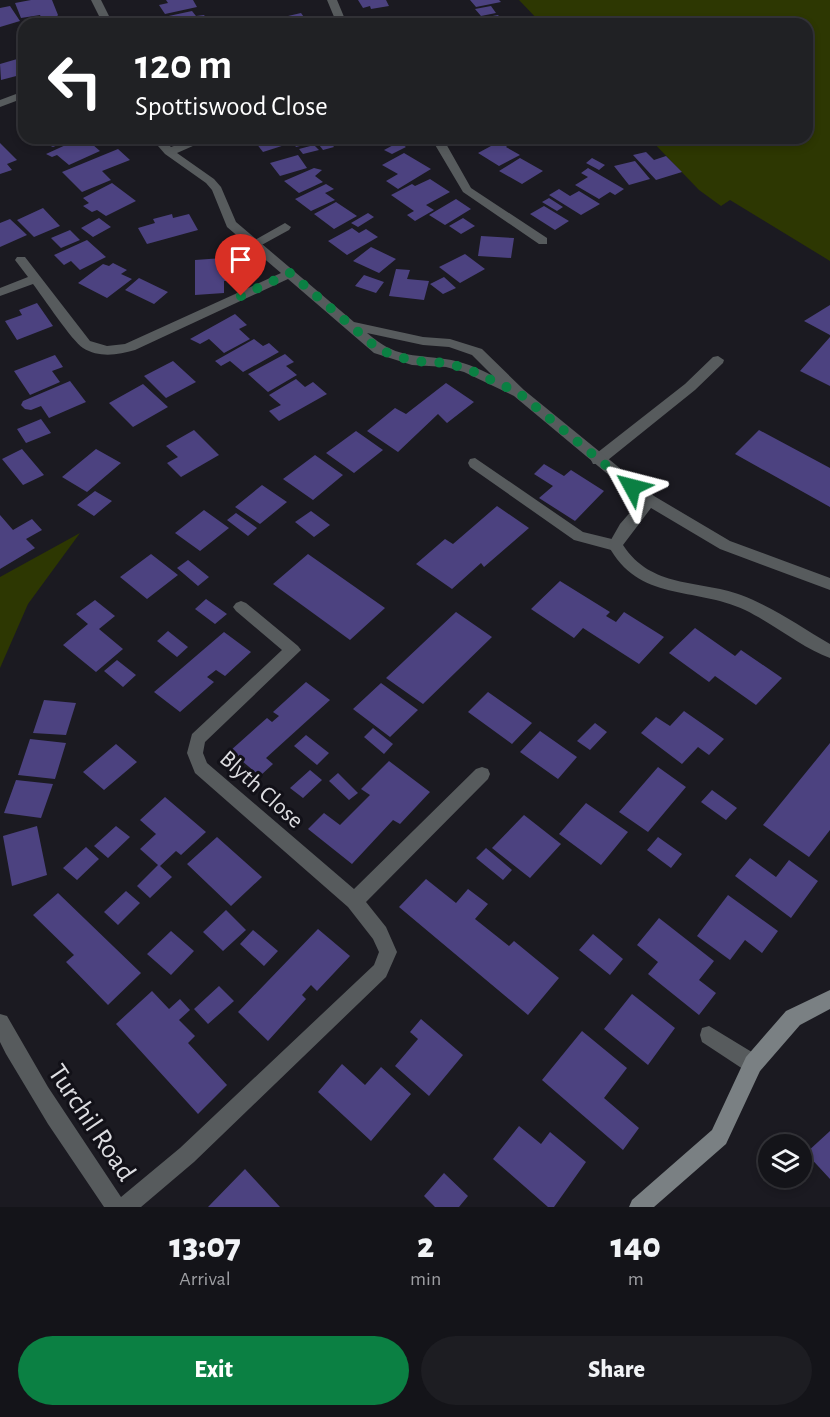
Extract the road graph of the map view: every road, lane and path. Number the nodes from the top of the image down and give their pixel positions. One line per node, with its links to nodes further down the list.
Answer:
1 (96, 0): 3 (street)
2 (332, 0): 4 (street)
3 (105, 18)
4 (340, 18)
5 (18, 96): 6 (street)
6 (0, 104)
7 (162, 144): 10 (street)
8 (190, 144): 10 (street)
9 (441, 144): 12 (street)
10 (169, 152): 13 (street)
11 (285, 227): 13 (street)
12 (543, 241)
13 (254, 244): 15 (street)
14 (21, 260): 16 (street)
15 (290, 273): 16 (street); 18 (street)
16 (36, 278): 17 (street)
17 (0, 292)
18 (348, 325): 20 (street); 20 (street)
19 (718, 360): 21 (street)
20 (519, 393): 21 (street)
21 (598, 460): 23 (street)
22 (475, 463): 24 (street)
23 (649, 500): 24 (street); 25 (street)
24 (615, 545): 27 (street)
25 (830, 584)
26 (241, 607): 29 (street, Blyth Close)
27 (830, 652)
28 (482, 774): 29 (street)
29 (354, 901): 37 (street, Blyth Close)
30 (830, 999): 34 (street)
31 (0, 1023): 35 (street, Turchil Road)
32 (709, 1035): 34 (street)
33 (0, 1046): 35 (street, Turchil Road)
34 (753, 1064): 38 (street)
35 (23, 1068): 36 (street, Turchil Road)
36 (116, 1207)
37 (125, 1207)
38 (639, 1207)

